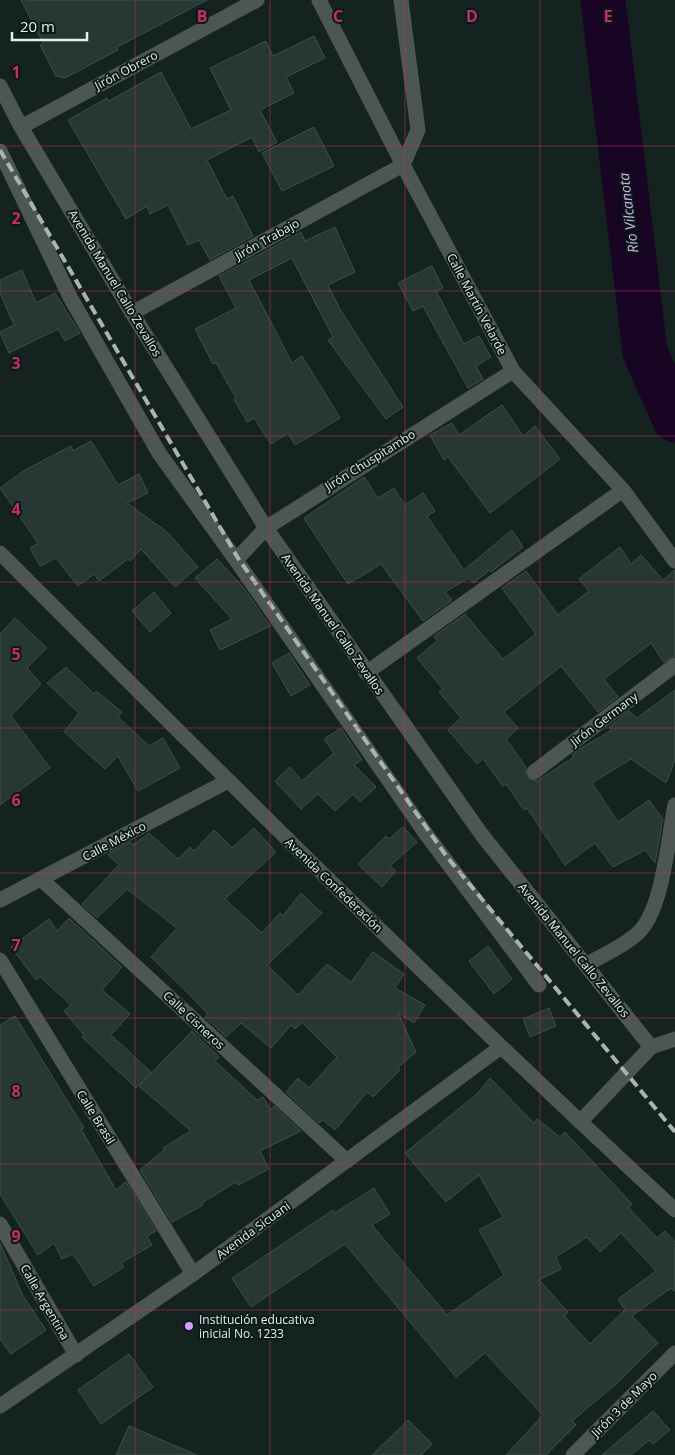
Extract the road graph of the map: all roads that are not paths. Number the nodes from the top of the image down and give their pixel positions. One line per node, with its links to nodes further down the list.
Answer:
1 (257, 0): 5 (street, Jirón Obrero)
2 (319, 0): 7 (street, Calle Martín Velarde)
3 (401, 0): 7 (street)
4 (0, 86): 5 (street, Avenida Manuel Callo Zevallos)
5 (21, 126): 8 (street, Avenida Manuel Callo Zevallos)
6 (0, 151): 13 (street)
7 (403, 165): 8 (street, Jirón Trabajo); 9 (street, Calle Martín Velarde)
8 (132, 313): 11 (street, Avenida Manuel Callo Zevallos)
9 (513, 371): 10 (street, Calle Martín Velarde); 11 (street, Jirón Chuspitambo)
10 (623, 490): 14 (street, Calle Martín Velarde); 16 (street)
11 (266, 528): 13 (street, Jirón Chuspitambo); 16 (street, Avenida Manuel Callo Zevallos)
12 (0, 553): 18 (street, Avenida Confederación)
13 (236, 560): 24 (street)
14 (675, 561)
15 (675, 665): 17 (street, Jirón Germany)
16 (366, 673): 23 (street, Avenida Manuel Callo Zevallos)
17 (534, 772)
18 (228, 781): 20 (street, Calle México); 27 (street, Avenida Confederación)
19 (675, 804): 23 (street)
20 (42, 879): 21 (street, Calle México); 29 (street, Calle Cisneros)
21 (0, 900)
22 (0, 960): 32 (street, Calle Brasil)
23 (586, 965): 26 (street, Avenida Manuel Callo Zevallos)
24 (539, 985)
25 (675, 1039): 26 (street)
26 (651, 1046): 28 (street)
27 (501, 1047): 28 (street, Avenida Confederación); 29 (street, Avenida Sicuani)
28 (580, 1122): 30 (street, Avenida Confederación)
29 (347, 1161): 32 (street, Avenida Sicuani)
30 (675, 1210)
31 (0, 1224): 34 (street, Calle Argentina)
32 (193, 1274): 34 (street, Avenida Sicuani)
33 (675, 1354): 36 (street, Jirón 3 de Mayo)
34 (76, 1355): 35 (street, Avenida Sicuani)
35 (0, 1406)
36 (573, 1455)

